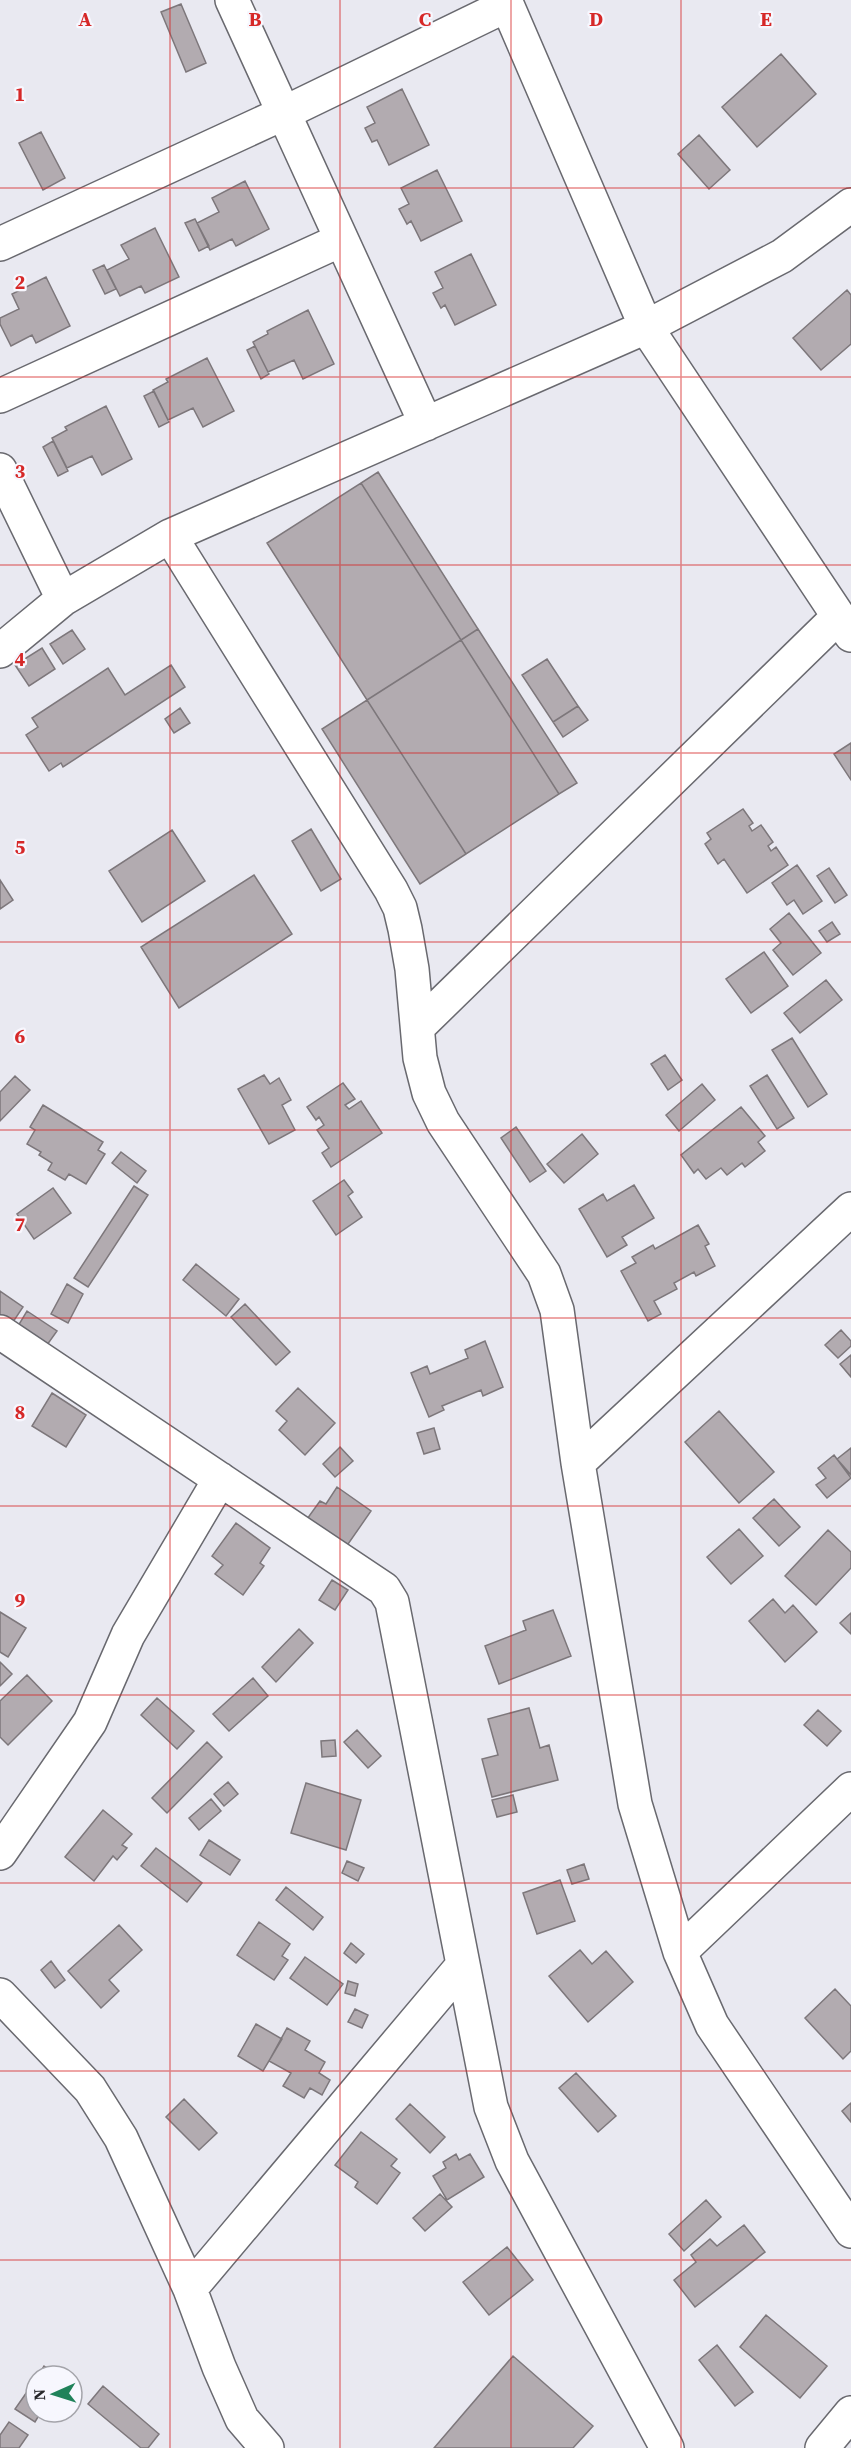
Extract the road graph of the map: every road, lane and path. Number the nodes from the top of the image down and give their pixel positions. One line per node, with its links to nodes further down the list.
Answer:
1 (232, 0): 3 (street)
2 (506, 2): 3 (street); 7 (street)
3 (282, 114): 5 (street); 6 (street)
4 (851, 205): 7 (street)
5 (341, 240): 8 (street); 9 (street)
6 (0, 244)
7 (646, 327): 9 (street); 13 (street)
8 (0, 396)
9 (426, 424): 11 (street)
10 (0, 470): 12 (street)
11 (170, 536): 12 (street); 15 (street)
12 (63, 599): 14 (street)
13 (845, 626): 15 (street)
14 (0, 651)
15 (417, 1027): 18 (street)
16 (851, 1209): 18 (street)
17 (0, 1332): 19 (street)
18 (578, 1463): 22 (street)
19 (220, 1479): 21 (street); 23 (street)
20 (851, 1789): 22 (street)
21 (0, 1853)
22 (680, 1952): 25 (street)
23 (463, 1965): 26 (street); 29 (street)
24 (0, 1995): 26 (street)
25 (851, 2231)
26 (190, 2289): 28 (street)
27 (851, 2413): 30 (street)
28 (267, 2448)
29 (668, 2448)
30 (822, 2448)

